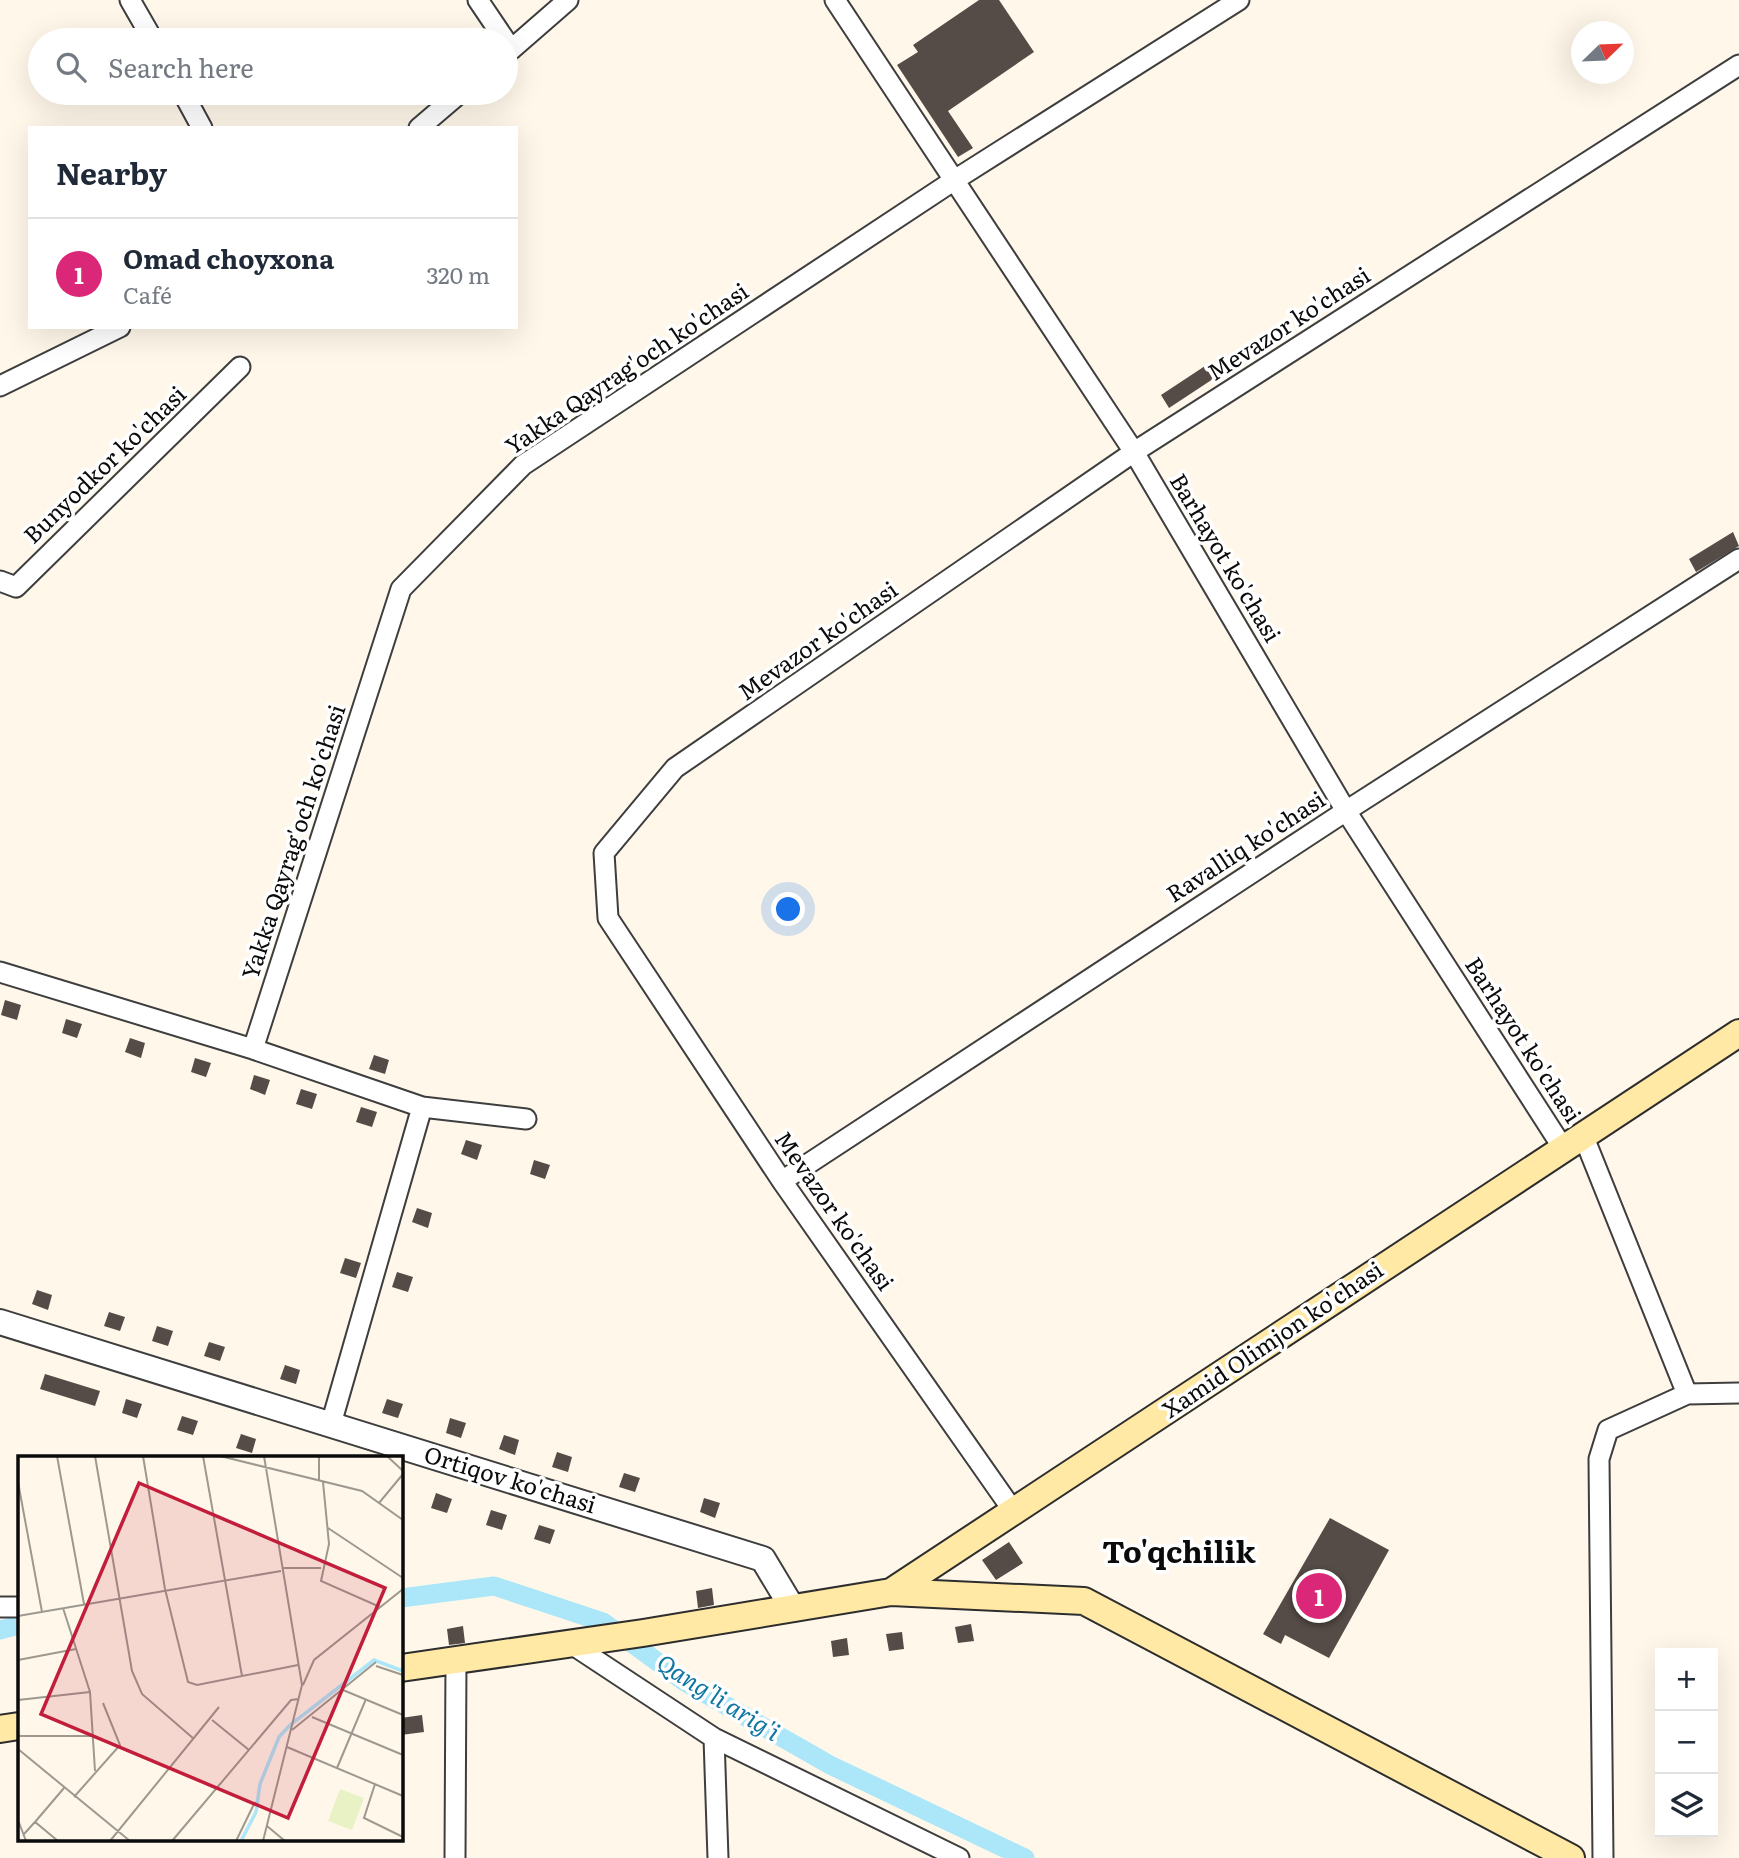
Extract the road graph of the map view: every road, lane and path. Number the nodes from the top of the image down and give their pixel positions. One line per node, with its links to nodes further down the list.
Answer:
1 (130, 0): 6 (street)
2 (478, 0): 7 (street)
3 (568, 0): 8 (street)
4 (835, 0): 14 (street, Barhayot ko'chasi)
5 (1239, 0): 14 (street, Yakka Qayrag'och ko'chasi)
6 (146, 28)
7 (496, 28)
8 (518, 38)
9 (1739, 65): 18 (street, Mevazor ko'chasi)
10 (190, 105): 12 (street)
11 (446, 105): 13 (street)
12 (201, 126)
13 (421, 126)
14 (953, 181): 18 (street, Barhayot ko'chasi); 24 (street, Yakka Qayrag'och ko'chasi)
15 (116, 329): 17 (street)
16 (240, 367): 20 (street, Bunyodkor ko'chasi)
17 (0, 386)
18 (1134, 452): 21 (street, Barhayot ko'chasi); 28 (street, Mevazor ko'chasi)
19 (1739, 559): 21 (street, Ravalliq ko'chasi)
20 (0, 581)
21 (1346, 811): 27 (street, Barhayot ko'chasi); 28 (street, Ravalliq ko'chasi)
22 (0, 972): 24 (street)
23 (1739, 1033): 27 (main road, Xamid Olimjon ko'chasi)
24 (253, 1049): 25 (street)
25 (422, 1107): 26 (street); 32 (street)
26 (526, 1119)
27 (1573, 1141): 31 (street, Barhayot ko'chasi); 33 (main road, Xamid Olimjon ko'chasi)
28 (782, 1181): 33 (street, Mevazor ko'chasi)
29 (0, 1322): 32 (street, Ortiqov ko'chasi)
30 (1739, 1393): 31 (street)
31 (1687, 1394): 48 (street)
32 (331, 1424): 37 (street, Ortiqov ko'chasi)
33 (1014, 1512): 34 (main road, Xamid Olimjon ko'chasi)
34 (891, 1592): 37 (main road, Xamid Olimjon ko'chasi); 47 (main road)
35 (0, 1607): 36 (street)
36 (18, 1607)
37 (793, 1608): 38 (main road, Xamid Olimjon ko'chasi)
38 (570, 1643): 39 (main road); 43 (street)
39 (456, 1660): 40 (main road); 44 (street)
40 (402, 1668)
41 (18, 1726): 42 (main road)
42 (0, 1728)
43 (714, 1738): 45 (street); 46 (street)
44 (456, 1858)
45 (718, 1858)
46 (958, 1858)
47 (1571, 1858)
48 (1603, 1858)

